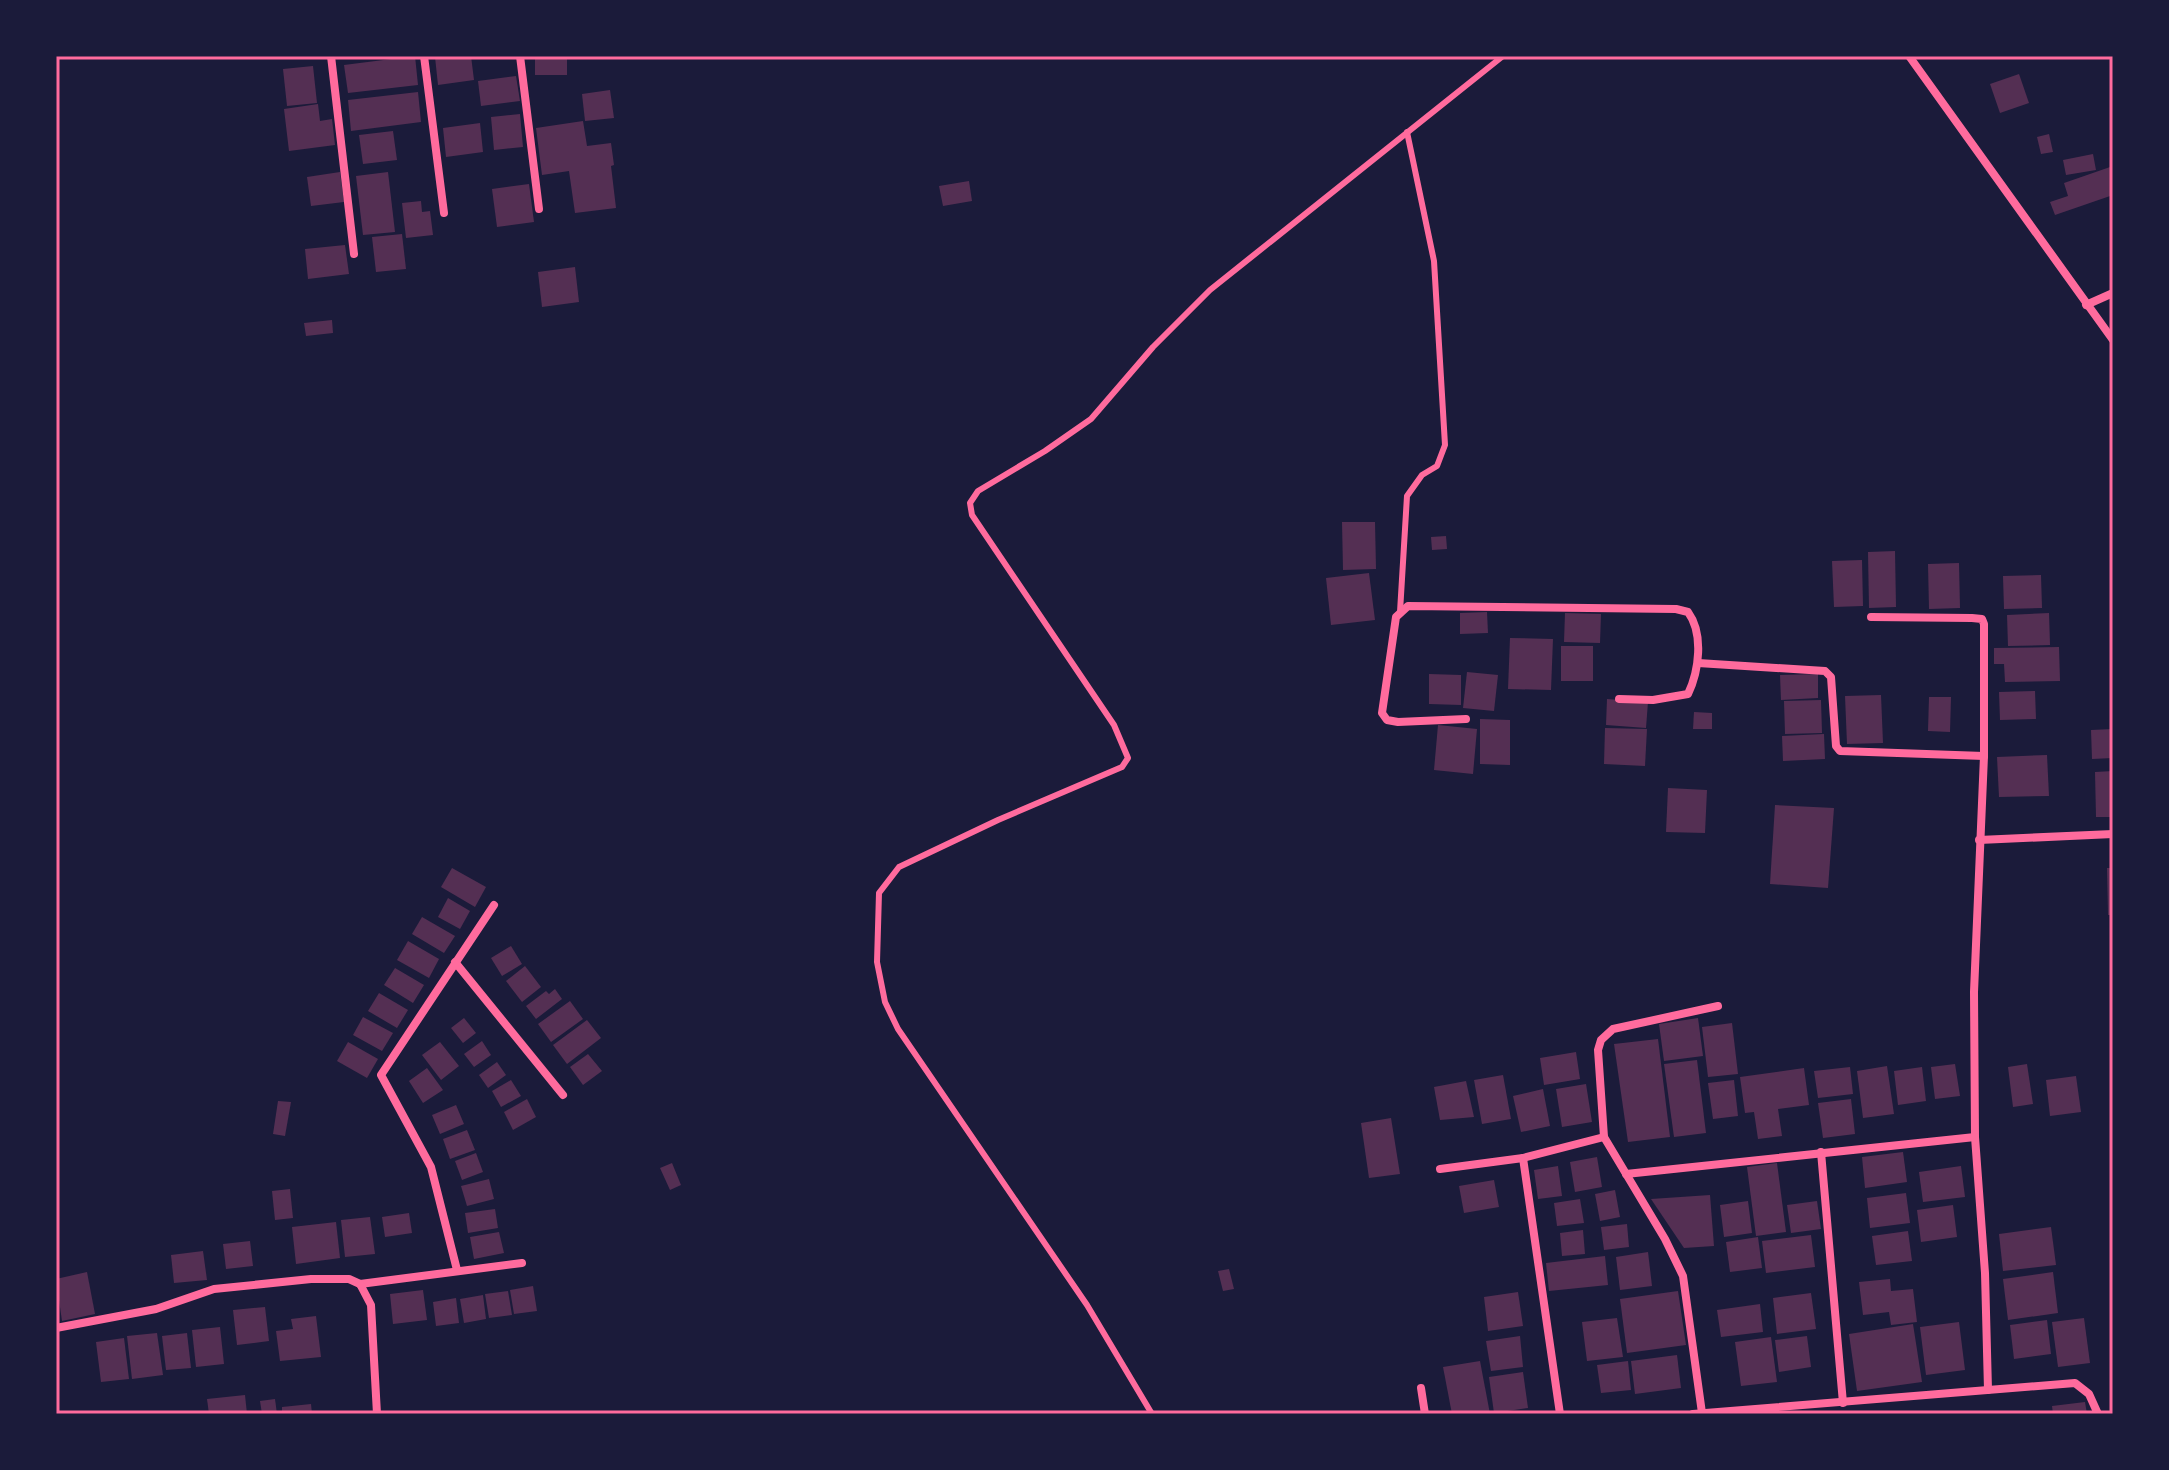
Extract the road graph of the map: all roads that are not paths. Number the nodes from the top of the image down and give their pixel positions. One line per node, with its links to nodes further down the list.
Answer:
1 (331, 56): 9 (street)
2 (424, 56): 8 (street)
3 (520, 56): 7 (street)
4 (1503, 56): 6 (lane)
5 (1915, 58): 11 (street)
6 (1407, 132): 13 (lane); 40 (lane)
7 (539, 209)
8 (444, 213)
9 (354, 254)
10 (2113, 293): 11 (street)
11 (2086, 305): 12 (street)
12 (2113, 340)
13 (1400, 612): 15 (street); 17 (street)
14 (1871, 617): 18 (street)
15 (1698, 663): 16 (street); 18 (street)
16 (1619, 699)
17 (1466, 719)
18 (1984, 756): 20 (street)
19 (2113, 834): 20 (street)
20 (1979, 840): 26 (street)
21 (494, 905): 22 (street)
22 (455, 962): 24 (street); 32 (street)
23 (1718, 1006): 25 (street)
24 (563, 1095)
25 (1604, 1137): 28 (street); 30 (street)
26 (1975, 1137): 27 (street); 36 (street)
27 (1821, 1152): 30 (street); 37 (street)
28 (1523, 1158): 29 (street); 42 (street)
29 (1440, 1169)
30 (1626, 1174): 38 (street)
31 (522, 1263): 32 (street)
32 (457, 1270): 33 (street)
33 (360, 1284): 34 (street); 39 (street)
34 (56, 1328)
35 (1421, 1388): 41 (street)
36 (1988, 1390): 37 (street); 44 (street)
37 (1843, 1403): 38 (street)
38 (1702, 1413): 43 (street)
39 (377, 1414)
40 (1152, 1414)
41 (1425, 1414)
42 (1560, 1414)
43 (1693, 1414)
44 (2098, 1414)

